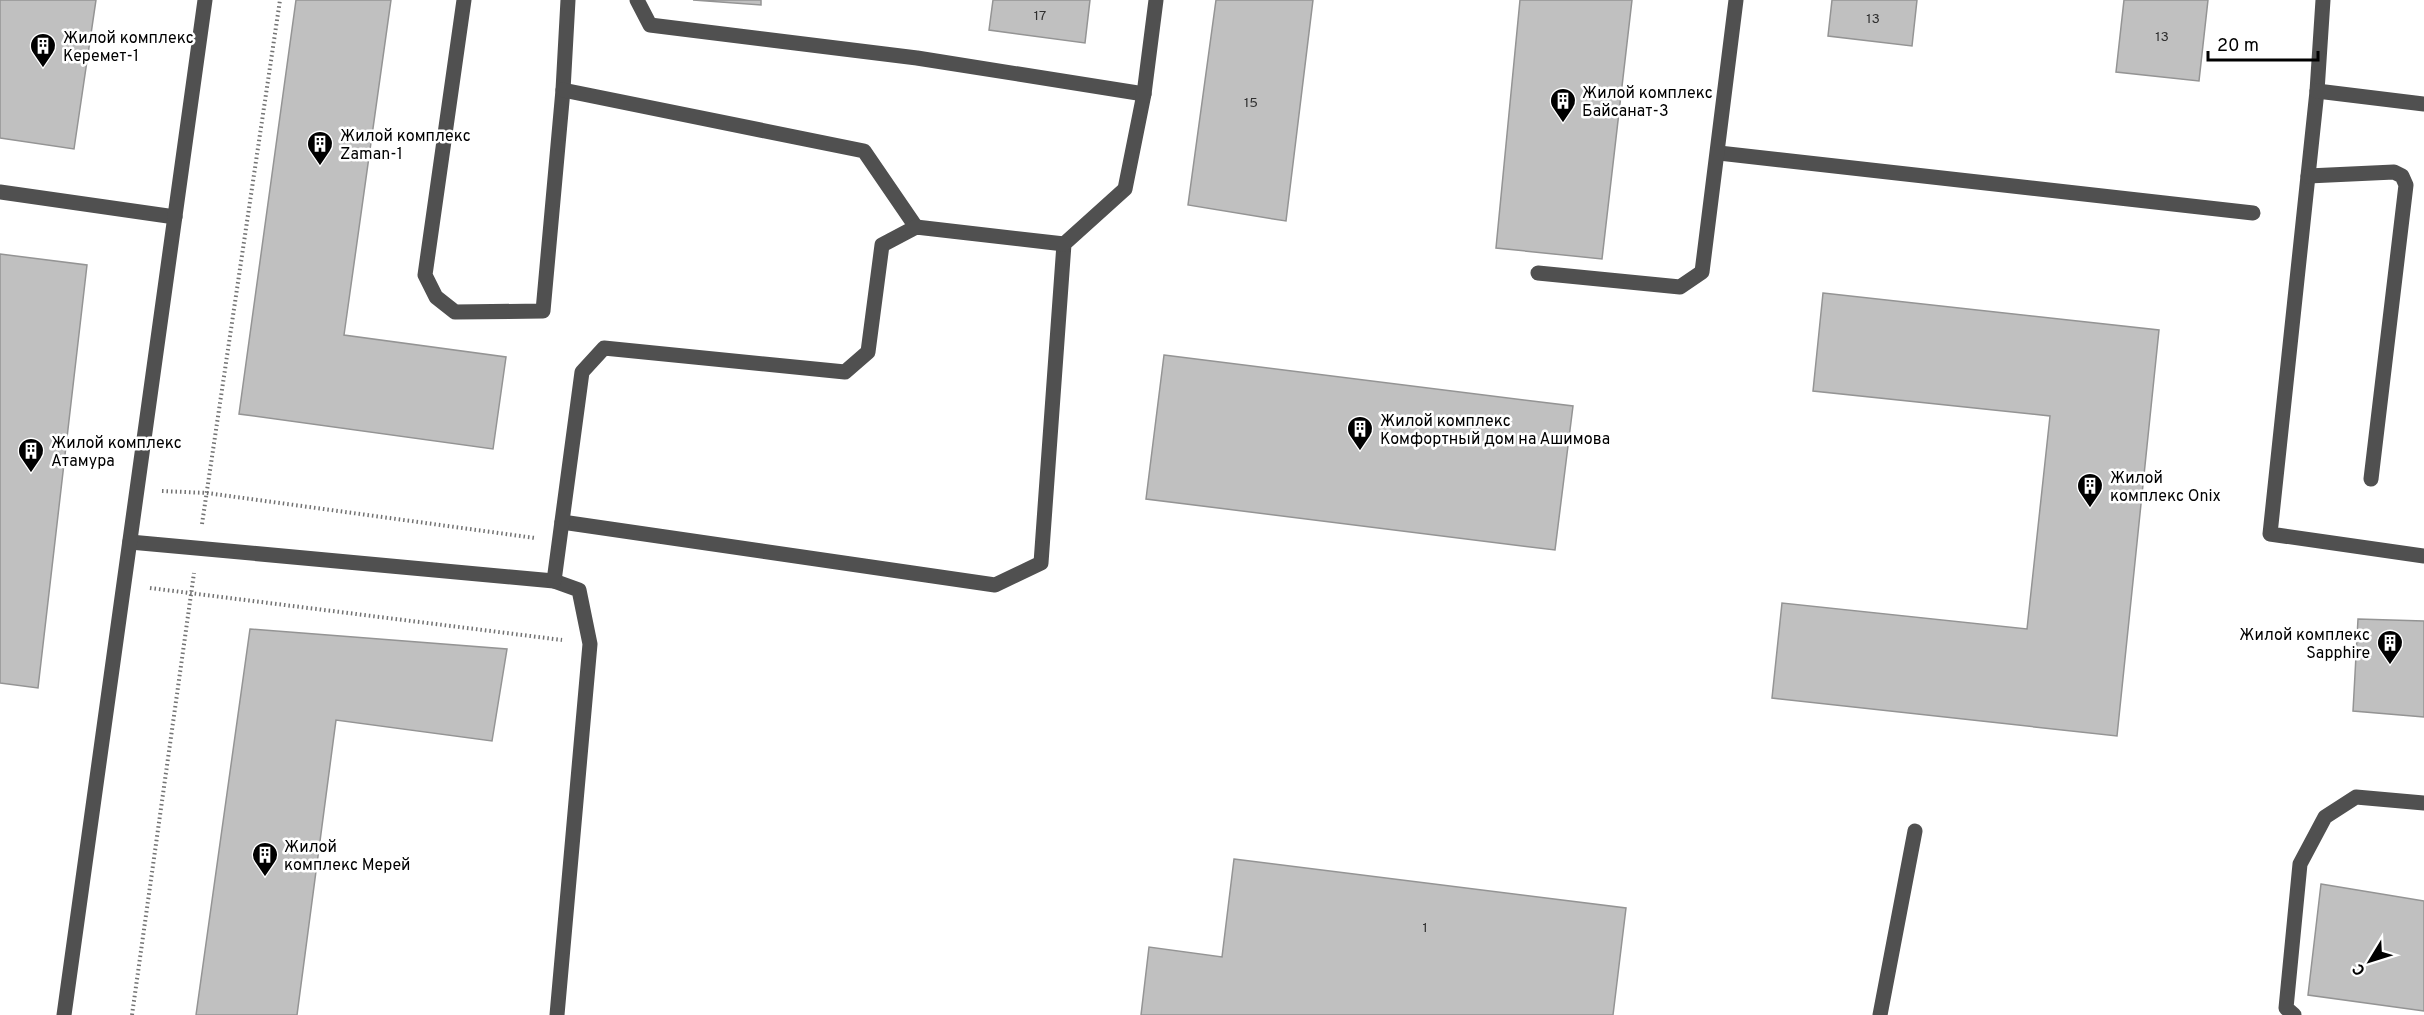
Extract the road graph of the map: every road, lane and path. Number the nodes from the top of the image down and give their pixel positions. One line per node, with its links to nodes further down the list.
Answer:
1 (205, 0): 17 (street)
2 (280, 0): 23 (path)
3 (464, 0): 9 (street)
4 (568, 0): 9 (street)
5 (637, 0): 11 (street)
6 (1156, 0): 11 (street)
7 (1736, 0): 13 (street)
8 (2323, 0): 10 (street)
9 (563, 90): 18 (street)
10 (2317, 91): 12 (street); 14 (street)
11 (1144, 94): 19 (street)
12 (2424, 104)
13 (1719, 153): 16 (street); 20 (street)
14 (2308, 176): 21 (street); 28 (street)
15 (0, 192): 17 (street)
16 (2253, 213)
17 (175, 217): 22 (street)
18 (916, 227): 19 (street); 24 (street)
19 (1064, 244): 24 (street)
20 (1538, 273)
21 (2371, 479)
22 (137, 490): 23 (path); 25 (street)
23 (207, 493): 26 (path); 27 (path)
24 (562, 522): 26 (street)
25 (130, 542): 27 (street); 30 (street)
26 (559, 542): 29 (street)
27 (197, 548): 29 (street); 31 (path)
28 (2424, 556)
29 (554, 581): 32 (street)
30 (124, 585): 31 (path); 35 (street)
31 (192, 594): 32 (path); 36 (path)
32 (590, 644): 37 (street)
33 (2424, 802): 39 (street)
34 (1915, 831): 38 (street)
35 (64, 1015)
36 (132, 1015)
37 (557, 1015)
38 (1880, 1015)
39 (2294, 1015)

